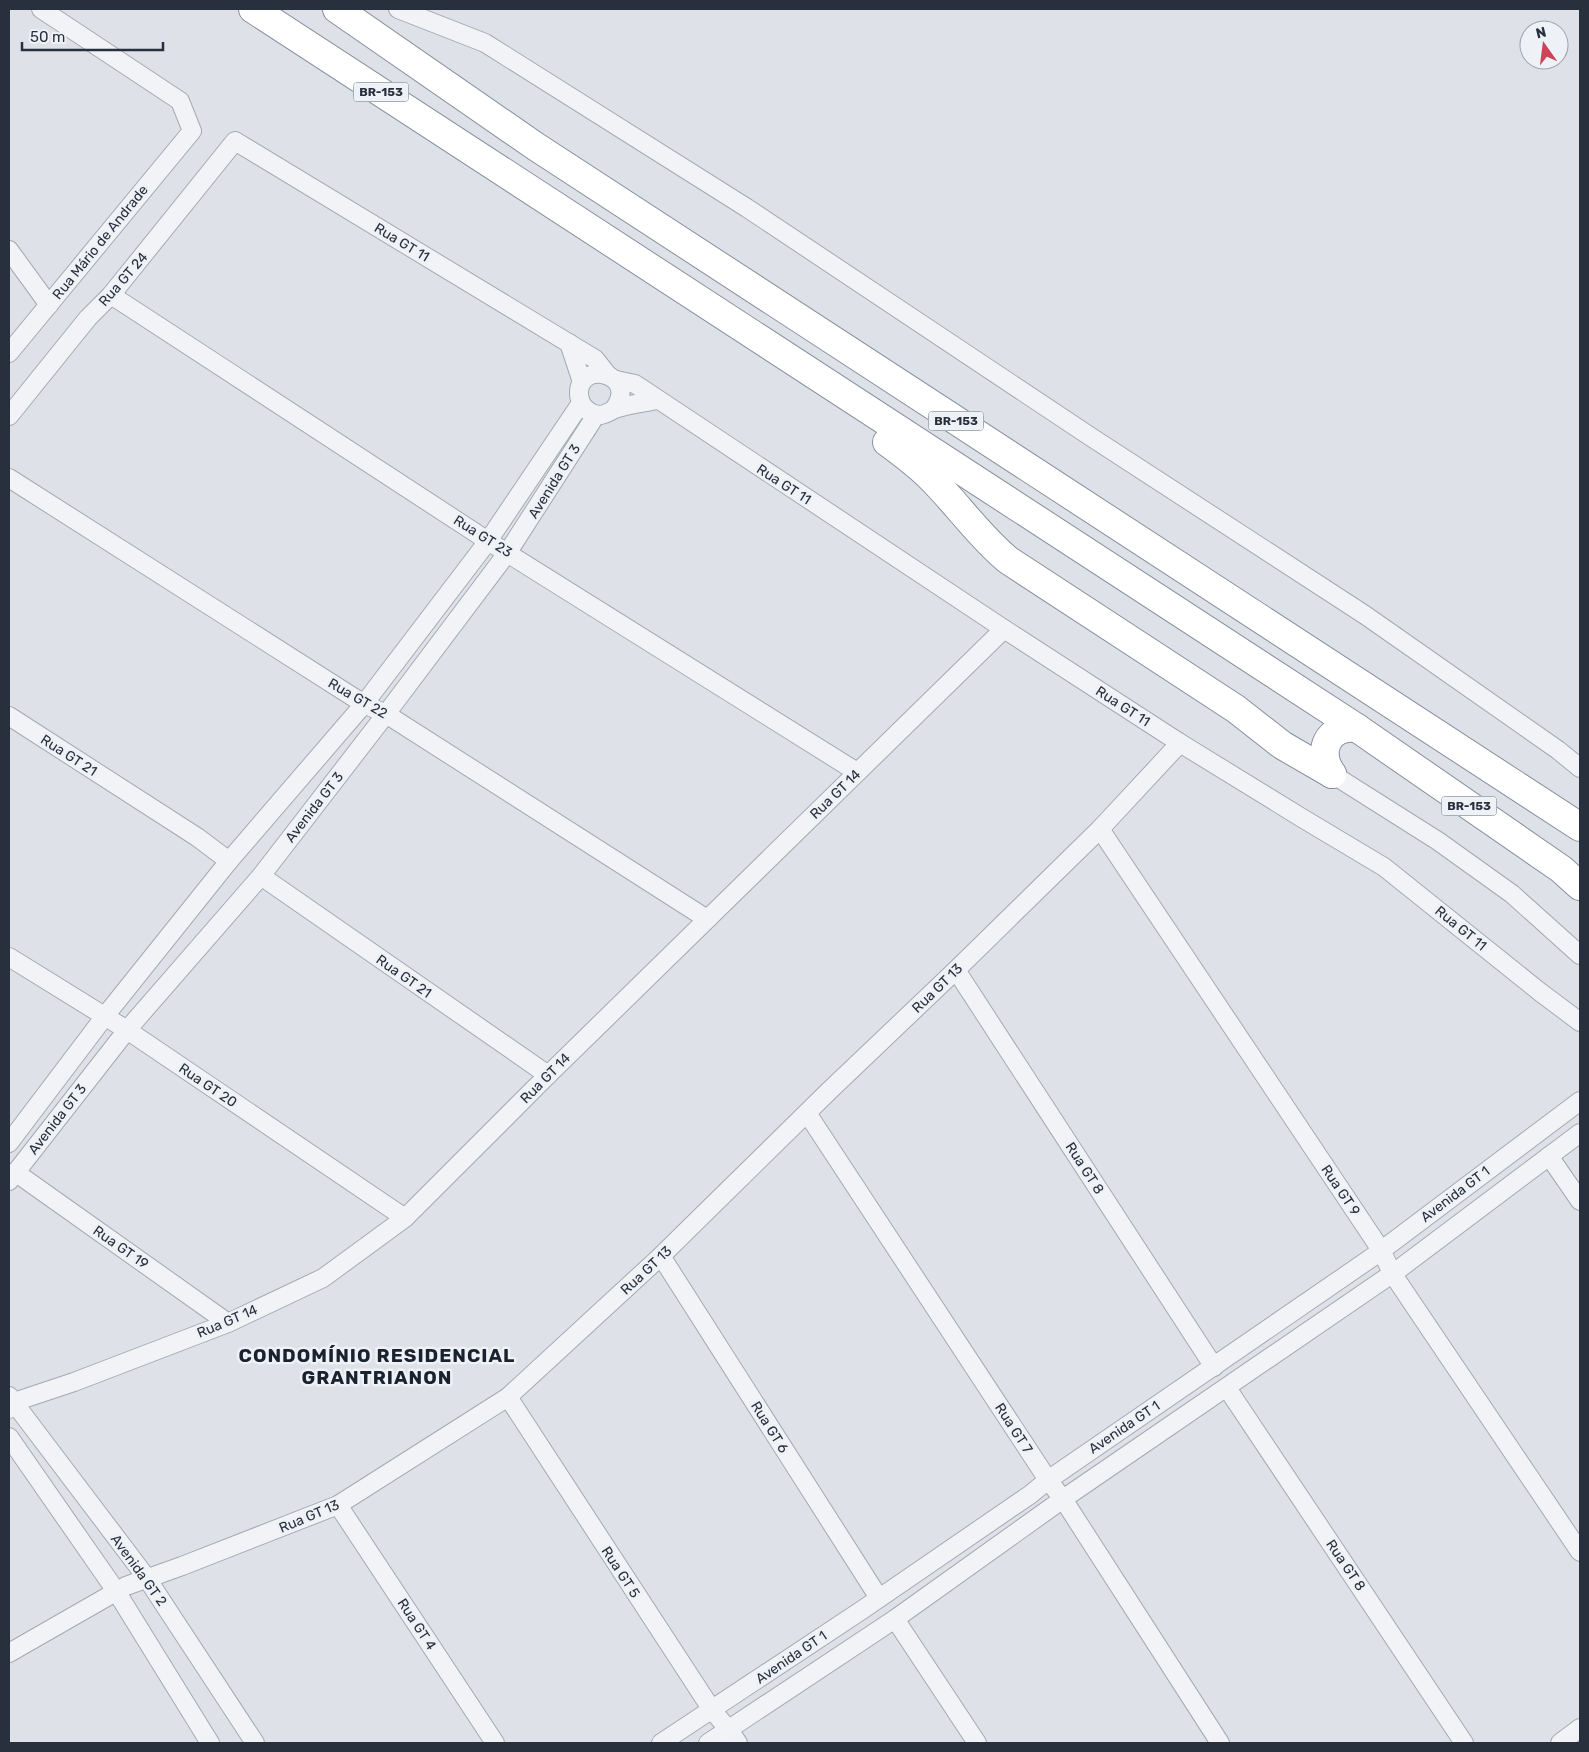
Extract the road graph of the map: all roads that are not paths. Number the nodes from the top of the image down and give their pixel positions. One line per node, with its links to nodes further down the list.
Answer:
1 (41, 9): 8 (street, Rua Mário de Andrade)
2 (253, 9): 13 (highway, BR-153)
3 (337, 9): 31 (highway, BR-153)
4 (398, 9): 28 (street)
5 (235, 141): 7 (street, Rua GT 24); 9 (street, Rua GT 11)
6 (9, 250): 8 (street)
7 (111, 295): 18 (street, Rua GT 24); 20 (street, Rua GT 23)
8 (48, 305): 10 (street, Rua Mário de Andrade)
9 (569, 343): 11 (street, Rua GT 11); 12 (street)
10 (9, 353)
11 (612, 377): 12 (street); 14 (street, Rua GT 11); 16 (street)
12 (582, 382): 15 (street)
13 (848, 397): 26 (highway, BR-153); 30 (highway)
14 (657, 400): 16 (street); 22 (street, Rua GT 11)
15 (581, 403): 17 (street); 20 (street, Avenida GT 3)
16 (614, 409): 17 (street)
17 (596, 415): 21 (street, Avenida GT 3)
18 (9, 416)
19 (9, 478): 23 (street, Rua GT 22)
20 (488, 541): 21 (street, Rua GT 23); 23 (street, Avenida GT 3)
21 (508, 552): 24 (street, Avenida GT 3); 29 (street, Rua GT 23)
22 (1004, 629): 27 (street, Rua GT 11); 29 (street, Rua GT 14)
23 (364, 704): 24 (street, Rua GT 22); 33 (street, Avenida GT 3)
24 (386, 714): 34 (street, Avenida GT 3); 36 (street, Rua GT 22)
25 (9, 716): 33 (street, Rua GT 21)
26 (1357, 728): 30 (highway); 35 (highway, BR-153)
27 (1180, 742): 32 (street, Rua GT 13); 41 (street, Rua GT 11)
28 (1580, 768)
29 (857, 772): 36 (street, Rua GT 14)
30 (1332, 774): 37 (street)
31 (1580, 827)
32 (1100, 829): 39 (street, Rua GT 13); 52 (street, Rua GT 9)
33 (229, 861): 40 (street, Avenida GT 3)
34 (261, 876): 42 (street, Avenida GT 3); 43 (street, Rua GT 21)
35 (1580, 886)
36 (707, 919): 43 (street, Rua GT 14)
37 (1580, 955)
38 (9, 957): 40 (street, Rua GT 20)
39 (956, 970): 45 (street, Rua GT 13); 56 (street, Rua GT 8)
40 (105, 1016): 42 (street, Rua GT 20); 47 (street, Avenida GT 3)
41 (1580, 1022)
42 (127, 1030): 49 (street, Avenida GT 3); 51 (street, Rua GT 20)
43 (548, 1075): 51 (street, Rua GT 14)
44 (1580, 1101): 52 (street, Avenida GT 1)
45 (807, 1113): 53 (street, Rua GT 13); 61 (street, Rua GT 7)
46 (1580, 1133): 48 (street, Avenida GT 1)
47 (9, 1143)
48 (1549, 1156): 50 (street); 54 (street, Avenida GT 1)
49 (12, 1177): 55 (street, Rua GT 19)
50 (1580, 1201)
51 (405, 1218): 55 (street, Rua GT 14)
52 (1381, 1250): 54 (street, Rua GT 9); 56 (street, Avenida GT 1)
53 (662, 1256): 58 (street, Rua GT 13); 67 (street, Rua GT 6)
54 (1392, 1274): 57 (street, Avenida GT 1); 64 (street, Rua GT 9)
55 (228, 1322): 59 (street, Rua GT 14)
56 (1214, 1367): 61 (street, Avenida GT 1)
57 (1227, 1388): 62 (street, Avenida GT 1); 80 (street, Rua GT 8)
58 (508, 1398): 63 (street, Rua GT 13); 70 (street, Rua GT 5)
59 (10, 1402): 65 (street, Avenida GT 2)
60 (9, 1436): 66 (street)
61 (1048, 1480): 62 (street, Rua GT 7); 67 (street, Avenida GT 1)
62 (1063, 1499): 68 (street, Avenida GT 1); 79 (street, Rua GT 7)
63 (338, 1505): 65 (street, Rua GT 13); 75 (street, Rua GT 4)
64 (1580, 1552)
65 (146, 1577): 66 (street, Rua GT 13); 74 (street, Avenida GT 2)
66 (116, 1591): 69 (street, Rua GT 13); 73 (street)
67 (879, 1598): 70 (street, Avenida GT 1)
68 (895, 1619): 72 (street, Avenida GT 1); 78 (street)
69 (9, 1652)
70 (712, 1710): 72 (street, Rua GT 5); 76 (street, Avenida GT 1)
71 (1580, 1728): 81 (street)
72 (734, 1737): 77 (street, Avenida GT 1)
73 (210, 1743)
74 (255, 1743)
75 (495, 1743)
76 (661, 1743)
77 (708, 1743)
78 (978, 1743)
79 (1220, 1743)
80 (1464, 1743)
81 (1560, 1743)

